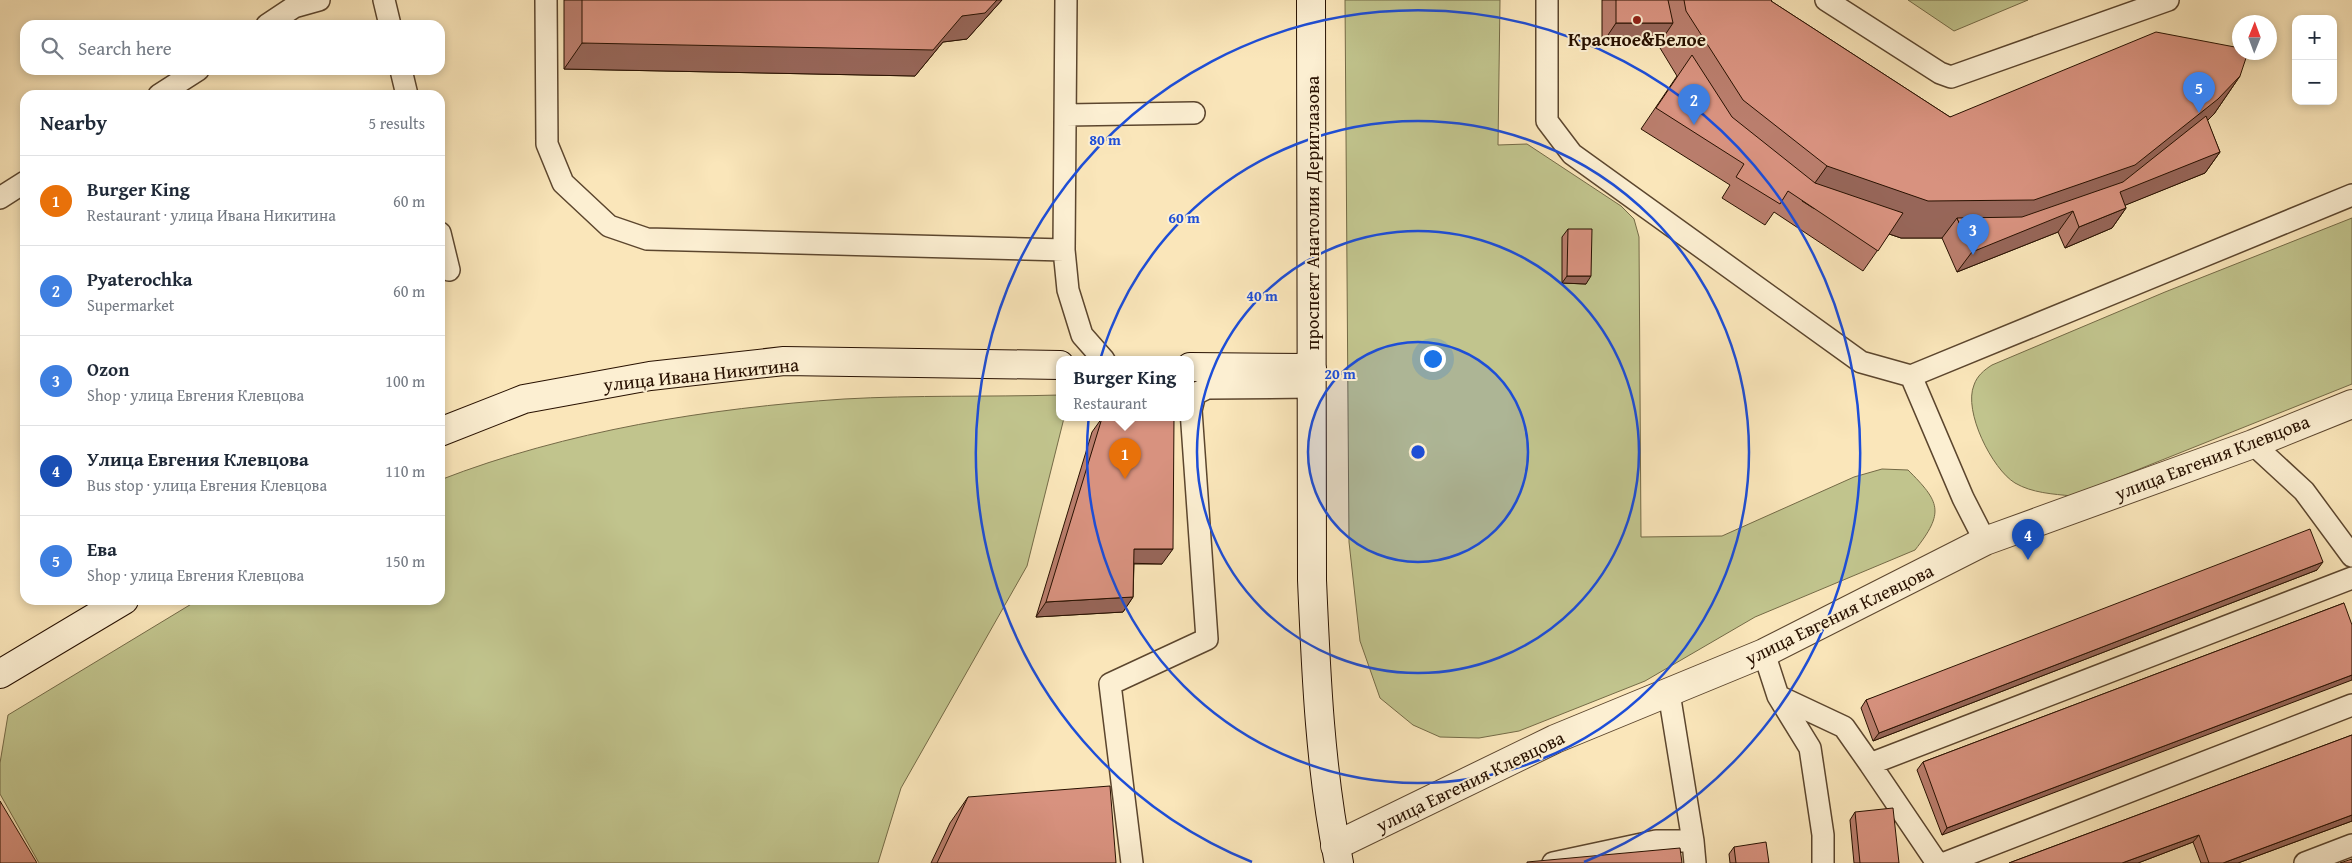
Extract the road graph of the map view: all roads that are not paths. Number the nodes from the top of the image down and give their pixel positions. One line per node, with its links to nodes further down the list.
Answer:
1 (320, 0): 9 (lane)
2 (380, 0): 10 (lane)
3 (546, 0): 20 (lane)
4 (1066, 0): 16 (lane)
5 (1311, 0): 27 (main road, проспект Анатолия Дериглазова)
6 (1547, 0): 26 (lane)
7 (1826, 0): 8 (lane)
8 (2168, 0)
9 (274, 20)
10 (388, 20)
11 (190, 75): 13 (lane)
12 (402, 75): 14 (lane)
13 (167, 90)
14 (406, 90)
15 (1194, 114): 16 (lane)
16 (1066, 115): 20 (lane)
17 (20, 185): 19 (lane)
18 (2352, 195): 26 (lane)
19 (0, 198)
20 (1064, 250): 23 (lane)
21 (445, 254): 22 (lane)
22 (449, 270)
23 (1100, 356)
24 (1056, 365): 31 (main road, улица Ивана Никитина)
25 (1194, 367): 27 (main road)
26 (1912, 376): 33 (lane)
27 (1312, 378): 28 (lane); 45 (main road, проспект Анатолия Дериглазова)
28 (1194, 398)
29 (2352, 404): 32 (main road, улица Евгения Клевцова)
30 (1192, 421): 46 (lane)
31 (445, 430)
32 (2252, 444): 33 (main road, улица Евгения Клевцова); 34 (lane)
33 (1985, 541): 37 (main road, улица Евгения Клевцова)
34 (2352, 556)
35 (2352, 578): 42 (lane)
36 (116, 605): 38 (main road)
37 (1764, 653): 39 (main road, улица Евгения Клевцова); 40 (lane)
38 (0, 674)
39 (1669, 693): 43 (lane); 45 (main road, улица Евгения Клевцова)
40 (1778, 696): 42 (lane); 49 (lane)
41 (2352, 705): 51 (lane)
42 (1870, 764): 50 (lane)
43 (1693, 841): 47 (lane); 48 (lane)
44 (2352, 844): 52 (lane)
45 (1337, 855)
46 (1132, 863)
47 (1553, 863)
48 (1695, 863)
49 (1823, 863)
50 (1937, 863)
51 (1945, 863)
52 (2305, 863)

